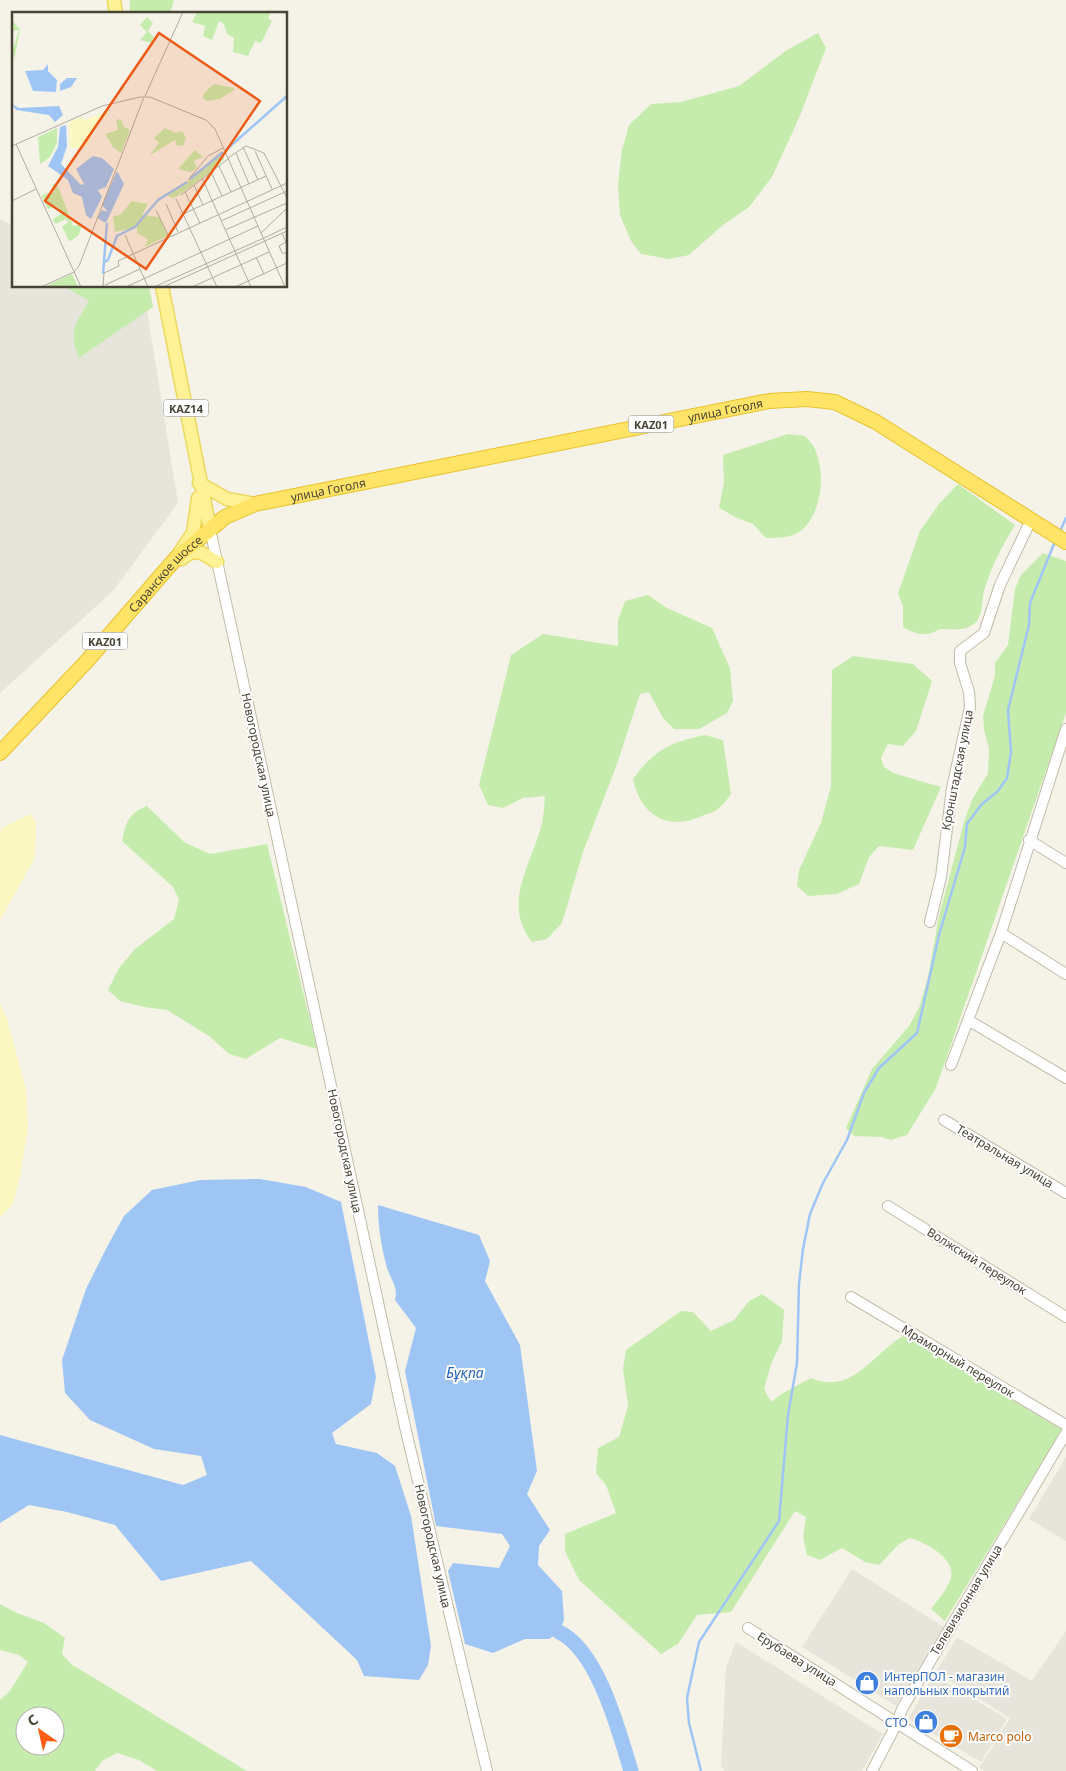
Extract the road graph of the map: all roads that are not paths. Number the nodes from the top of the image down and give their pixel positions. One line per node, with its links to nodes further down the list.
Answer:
1 (162, 288): 2 (main road, KAZ14)
2 (199, 483): 3 (main road); 5 (main road, KAZ14); 7 (main road)
3 (256, 504): 4 (highway, улица Гоголя / KАZ01); 5 (highway, улица Гоголя / KАZ01)
4 (1031, 520): 6 (highway, улица Гоголя / KАZ01); 15 (street, Кронштадская улица)
5 (210, 529): 7 (highway, Саранское шоссе / KAZ01); 8 (street, Новогородская улица)
6 (1066, 542)
7 (177, 557): 9 (highway, Саранское шоссе / KAZ01)
8 (217, 562): 9 (main road); 30 (street, Новогородская улица)
9 (166, 570): 12 (highway, Саранское шоссе / KAZ01)
10 (1066, 729): 11 (street)
11 (1062, 750): 13 (street)
12 (0, 753)
13 (1029, 840): 14 (street); 16 (street)
14 (1066, 863)
15 (930, 922)
16 (1001, 933): 17 (street); 18 (street)
17 (1066, 974)
18 (968, 1020): 19 (street); 20 (street)
19 (951, 1065)
20 (1066, 1078)
21 (944, 1120): 22 (street, Театральная улица)
22 (1066, 1193)
23 (888, 1206): 25 (street, Волжский переулок)
24 (851, 1297): 26 (street, Мраморный переулок)
25 (1066, 1317)
26 (1066, 1425)
27 (1066, 1432): 29 (street, Телевизионная улица)
28 (748, 1628): 29 (street, Ерубаева улица)
29 (897, 1723): 31 (street, Телевизионная улица); 32 (street, Ерубаева улица)
30 (487, 1771)
31 (872, 1771)
32 (972, 1771)

